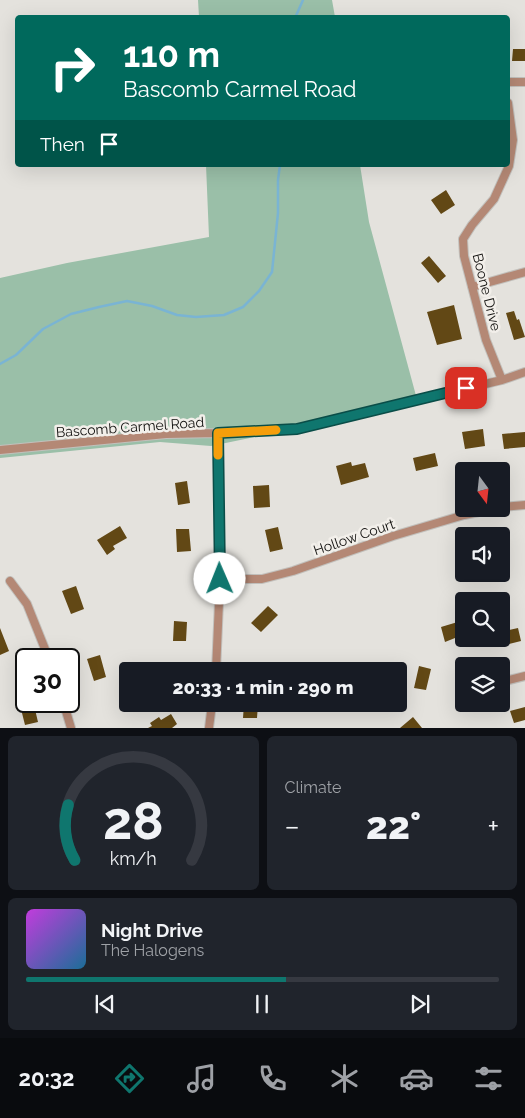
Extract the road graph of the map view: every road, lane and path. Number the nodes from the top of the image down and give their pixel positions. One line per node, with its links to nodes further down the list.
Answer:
1 (510, 82): 2 (street)
2 (525, 82)
3 (510, 118): 4 (street, Boone Drive)
4 (510, 163)
5 (509, 167): 7 (street, Boone Drive)
6 (525, 272): 7 (street)
7 (472, 287): 9 (street, Boone Drive)
8 (525, 372): 9 (street, Bascomb Carmel Road)
9 (502, 380): 10 (street, Bascomb Carmel Road)
10 (218, 433): 11 (street, Bascomb Carmel Road); 15 (street)
11 (0, 450)
12 (525, 505): 13 (street)
13 (510, 506)
14 (455, 518): 15 (street, Hollow Court)
15 (220, 579): 18 (street)
16 (10, 581): 17 (street)
17 (45, 648)
18 (216, 662)
19 (525, 676): 20 (street)
20 (510, 680)
21 (211, 712): 24 (street)
22 (67, 713): 23 (street)
23 (71, 728)
24 (209, 728)

